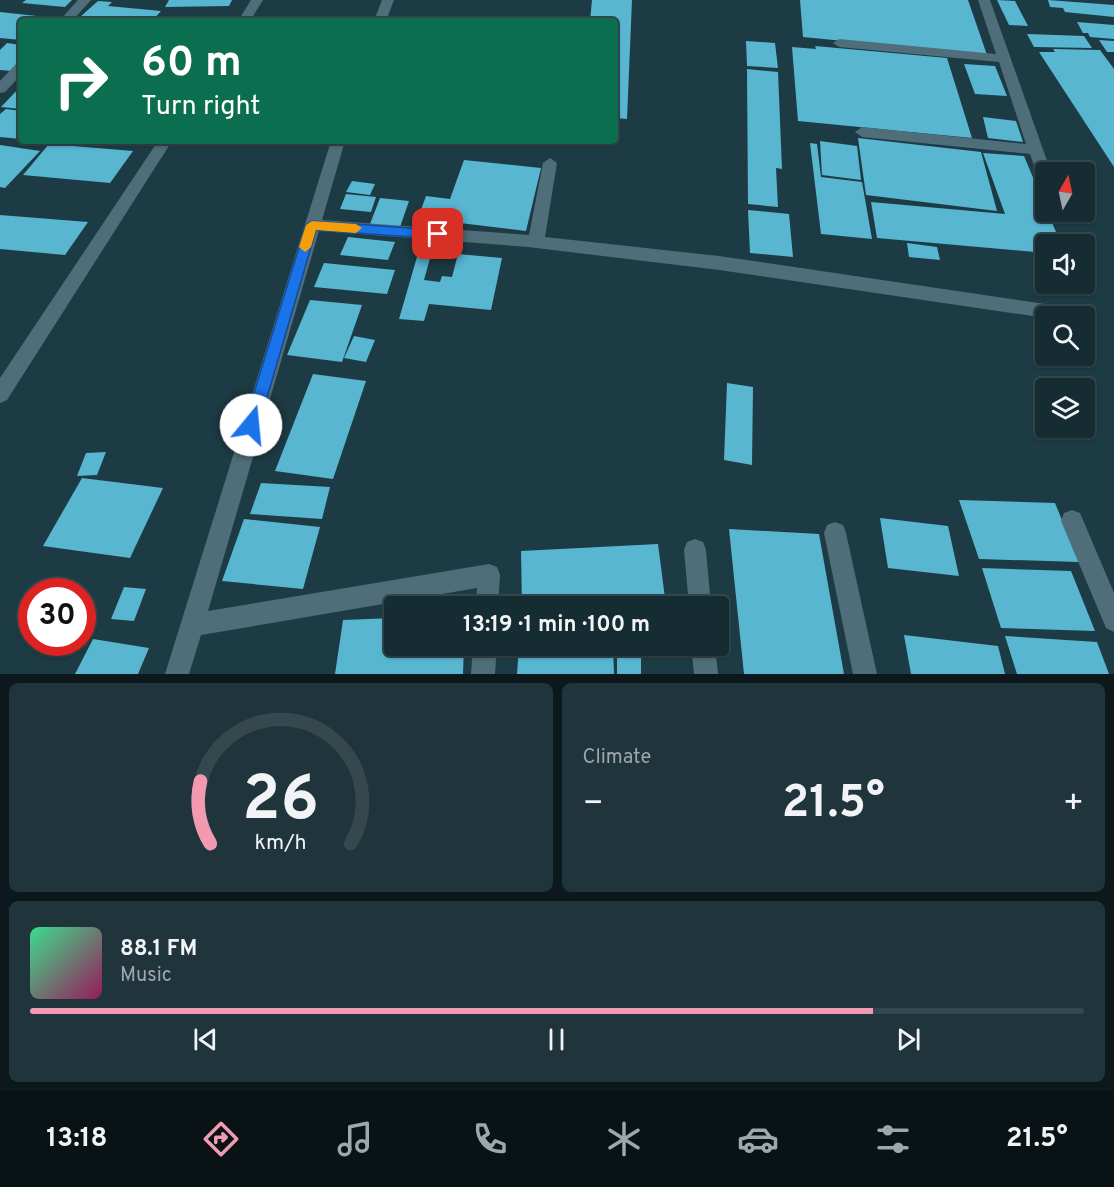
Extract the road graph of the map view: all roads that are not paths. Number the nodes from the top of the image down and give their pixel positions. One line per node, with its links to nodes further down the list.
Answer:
1 (85, 0): 5 (street)
2 (257, 0): 6 (street)
3 (388, 0): 7 (street)
4 (984, 0): 9 (street)
5 (68, 18)
6 (246, 18)
7 (381, 18)
8 (839, 43): 9 (street)
9 (1005, 59): 15 (street)
10 (18, 70): 11 (street)
11 (0, 88)
12 (862, 132): 15 (street)
13 (163, 144): 21 (street)
14 (337, 144): 18 (street)
15 (1035, 150): 16 (street)
16 (1039, 162)
17 (550, 163): 19 (street)
18 (312, 225): 19 (street); 28 (street)
19 (536, 242): 20 (street)
20 (1035, 309)
21 (0, 394)
22 (1072, 521): 27 (street)
23 (835, 533): 34 (street)
24 (695, 550): 26 (street)
25 (488, 596): 28 (street)
26 (699, 596)
27 (1114, 620)
28 (191, 625): 31 (street)
29 (484, 656): 32 (street)
30 (704, 656): 33 (street)
31 (177, 674)
32 (483, 674)
33 (706, 674)
34 (865, 674)

